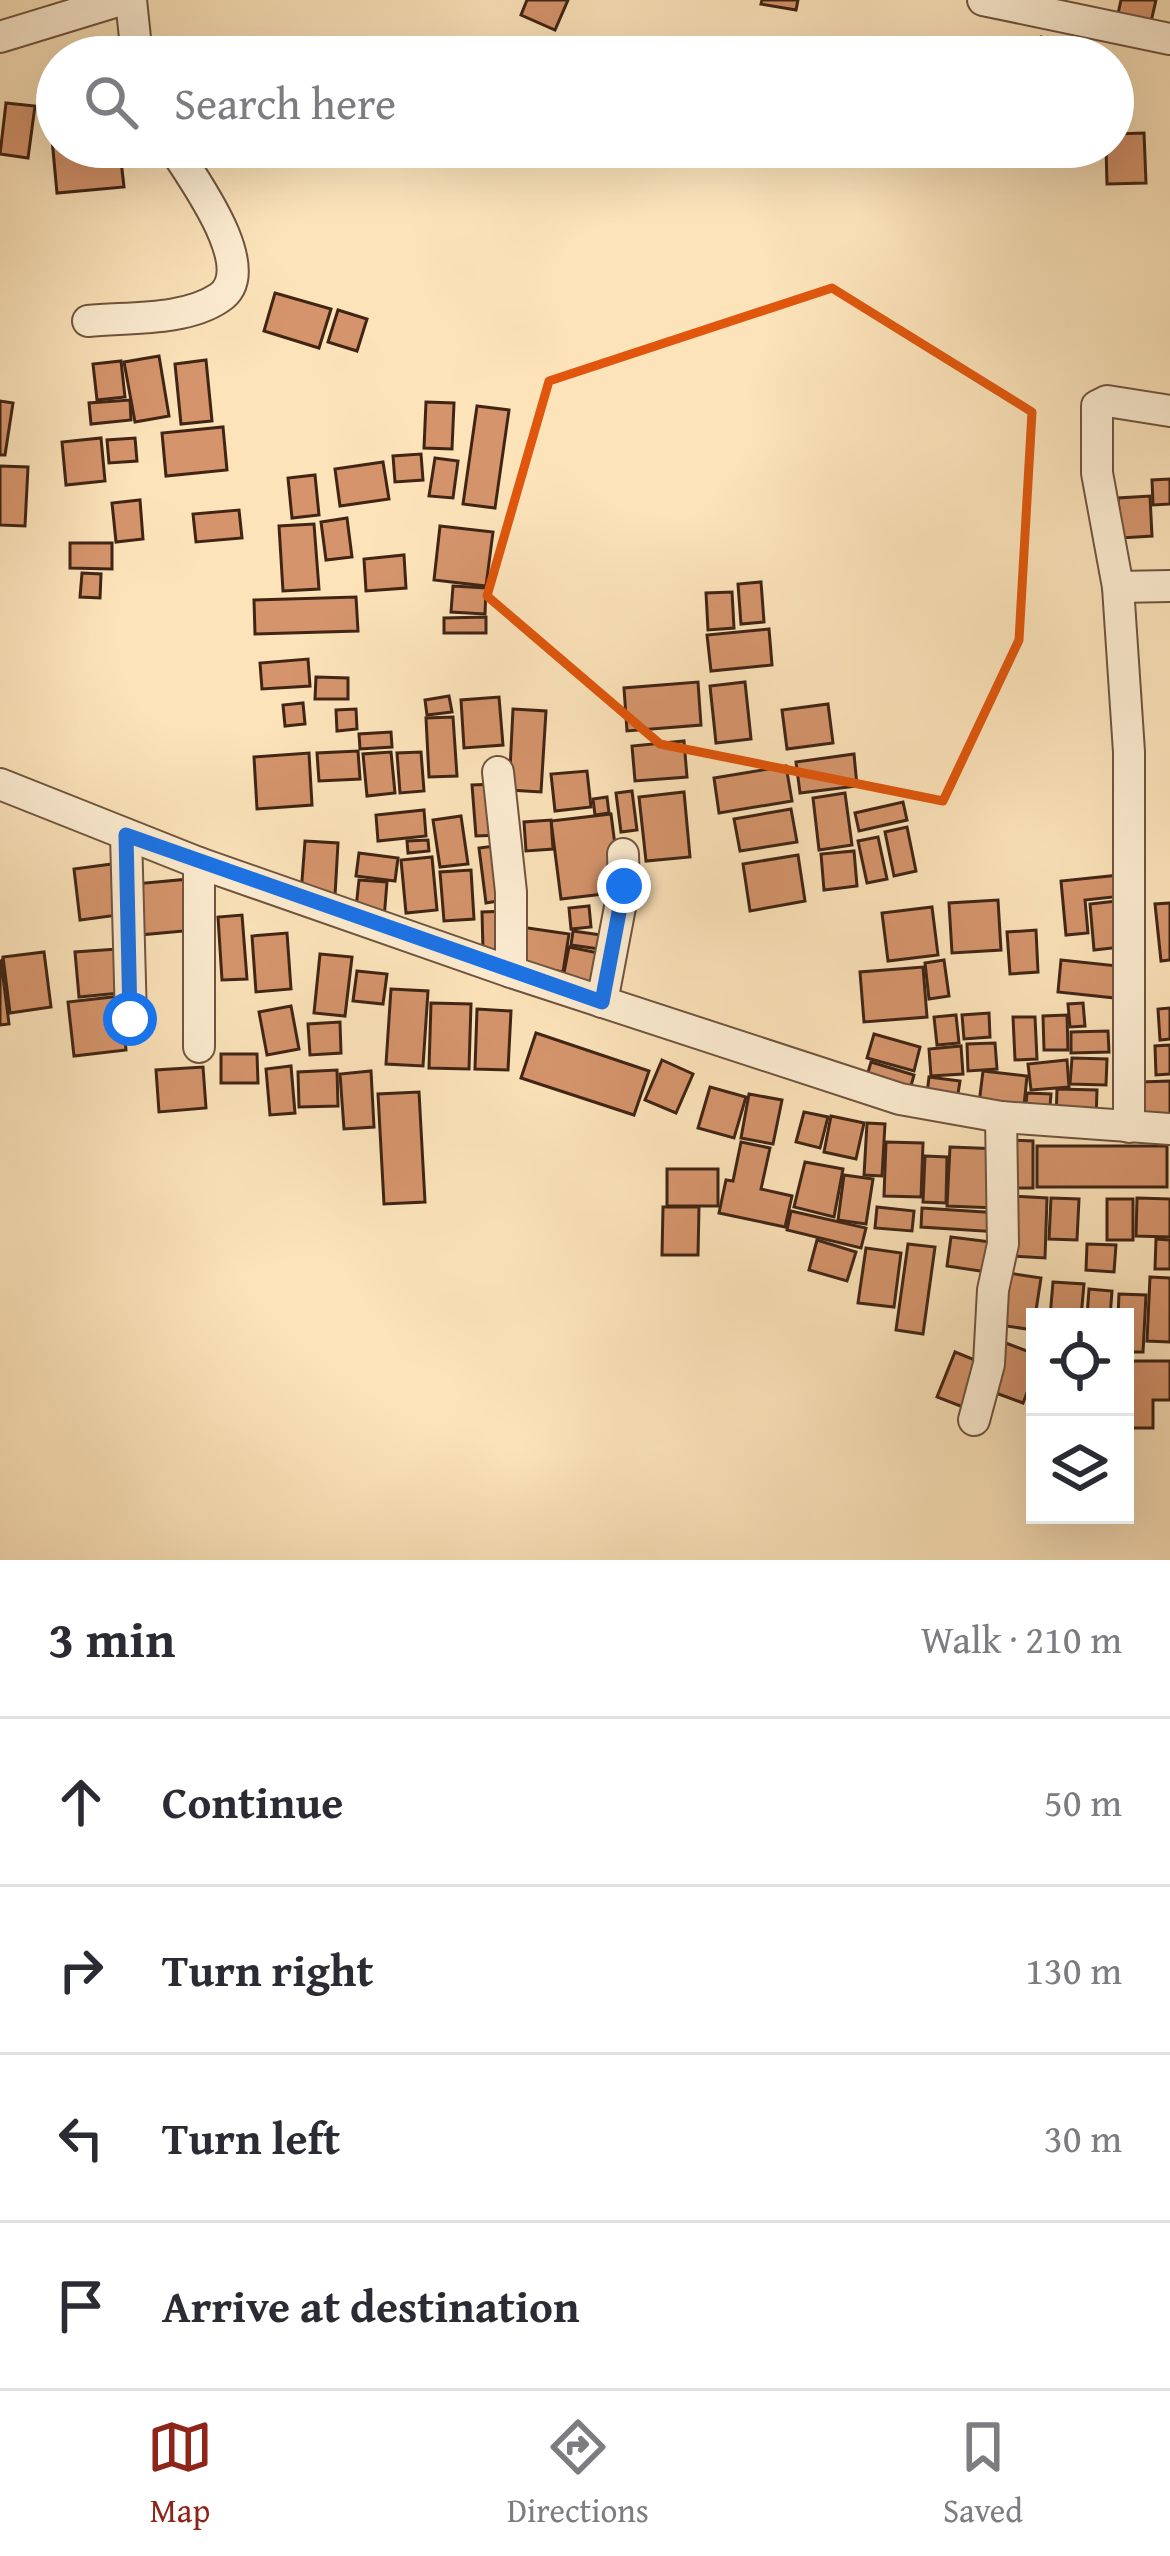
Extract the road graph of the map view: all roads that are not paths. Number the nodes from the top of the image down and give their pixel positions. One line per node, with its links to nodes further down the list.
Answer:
1 (121, 0): 6 (street)
2 (131, 0): 5 (street)
3 (983, 0): 4 (street)
4 (1100, 13): 7 (street)
5 (134, 36)
6 (0, 37)
7 (1170, 38)
8 (186, 168): 9 (street)
9 (88, 321)
10 (1170, 411): 11 (street)
11 (1118, 586): 12 (street); 23 (street)
12 (1170, 586)
13 (497, 772): 18 (street)
14 (0, 784): 15 (street)
15 (126, 835): 17 (street); 20 (street)
16 (623, 854): 19 (street)
17 (199, 863): 18 (street); 21 (street)
18 (512, 972): 19 (street)
19 (602, 1002): 22 (street)
20 (130, 1019)
21 (199, 1047)
22 (1001, 1118): 23 (street); 25 (street)
23 (1130, 1127): 24 (street)
24 (1170, 1129)
25 (974, 1420)

